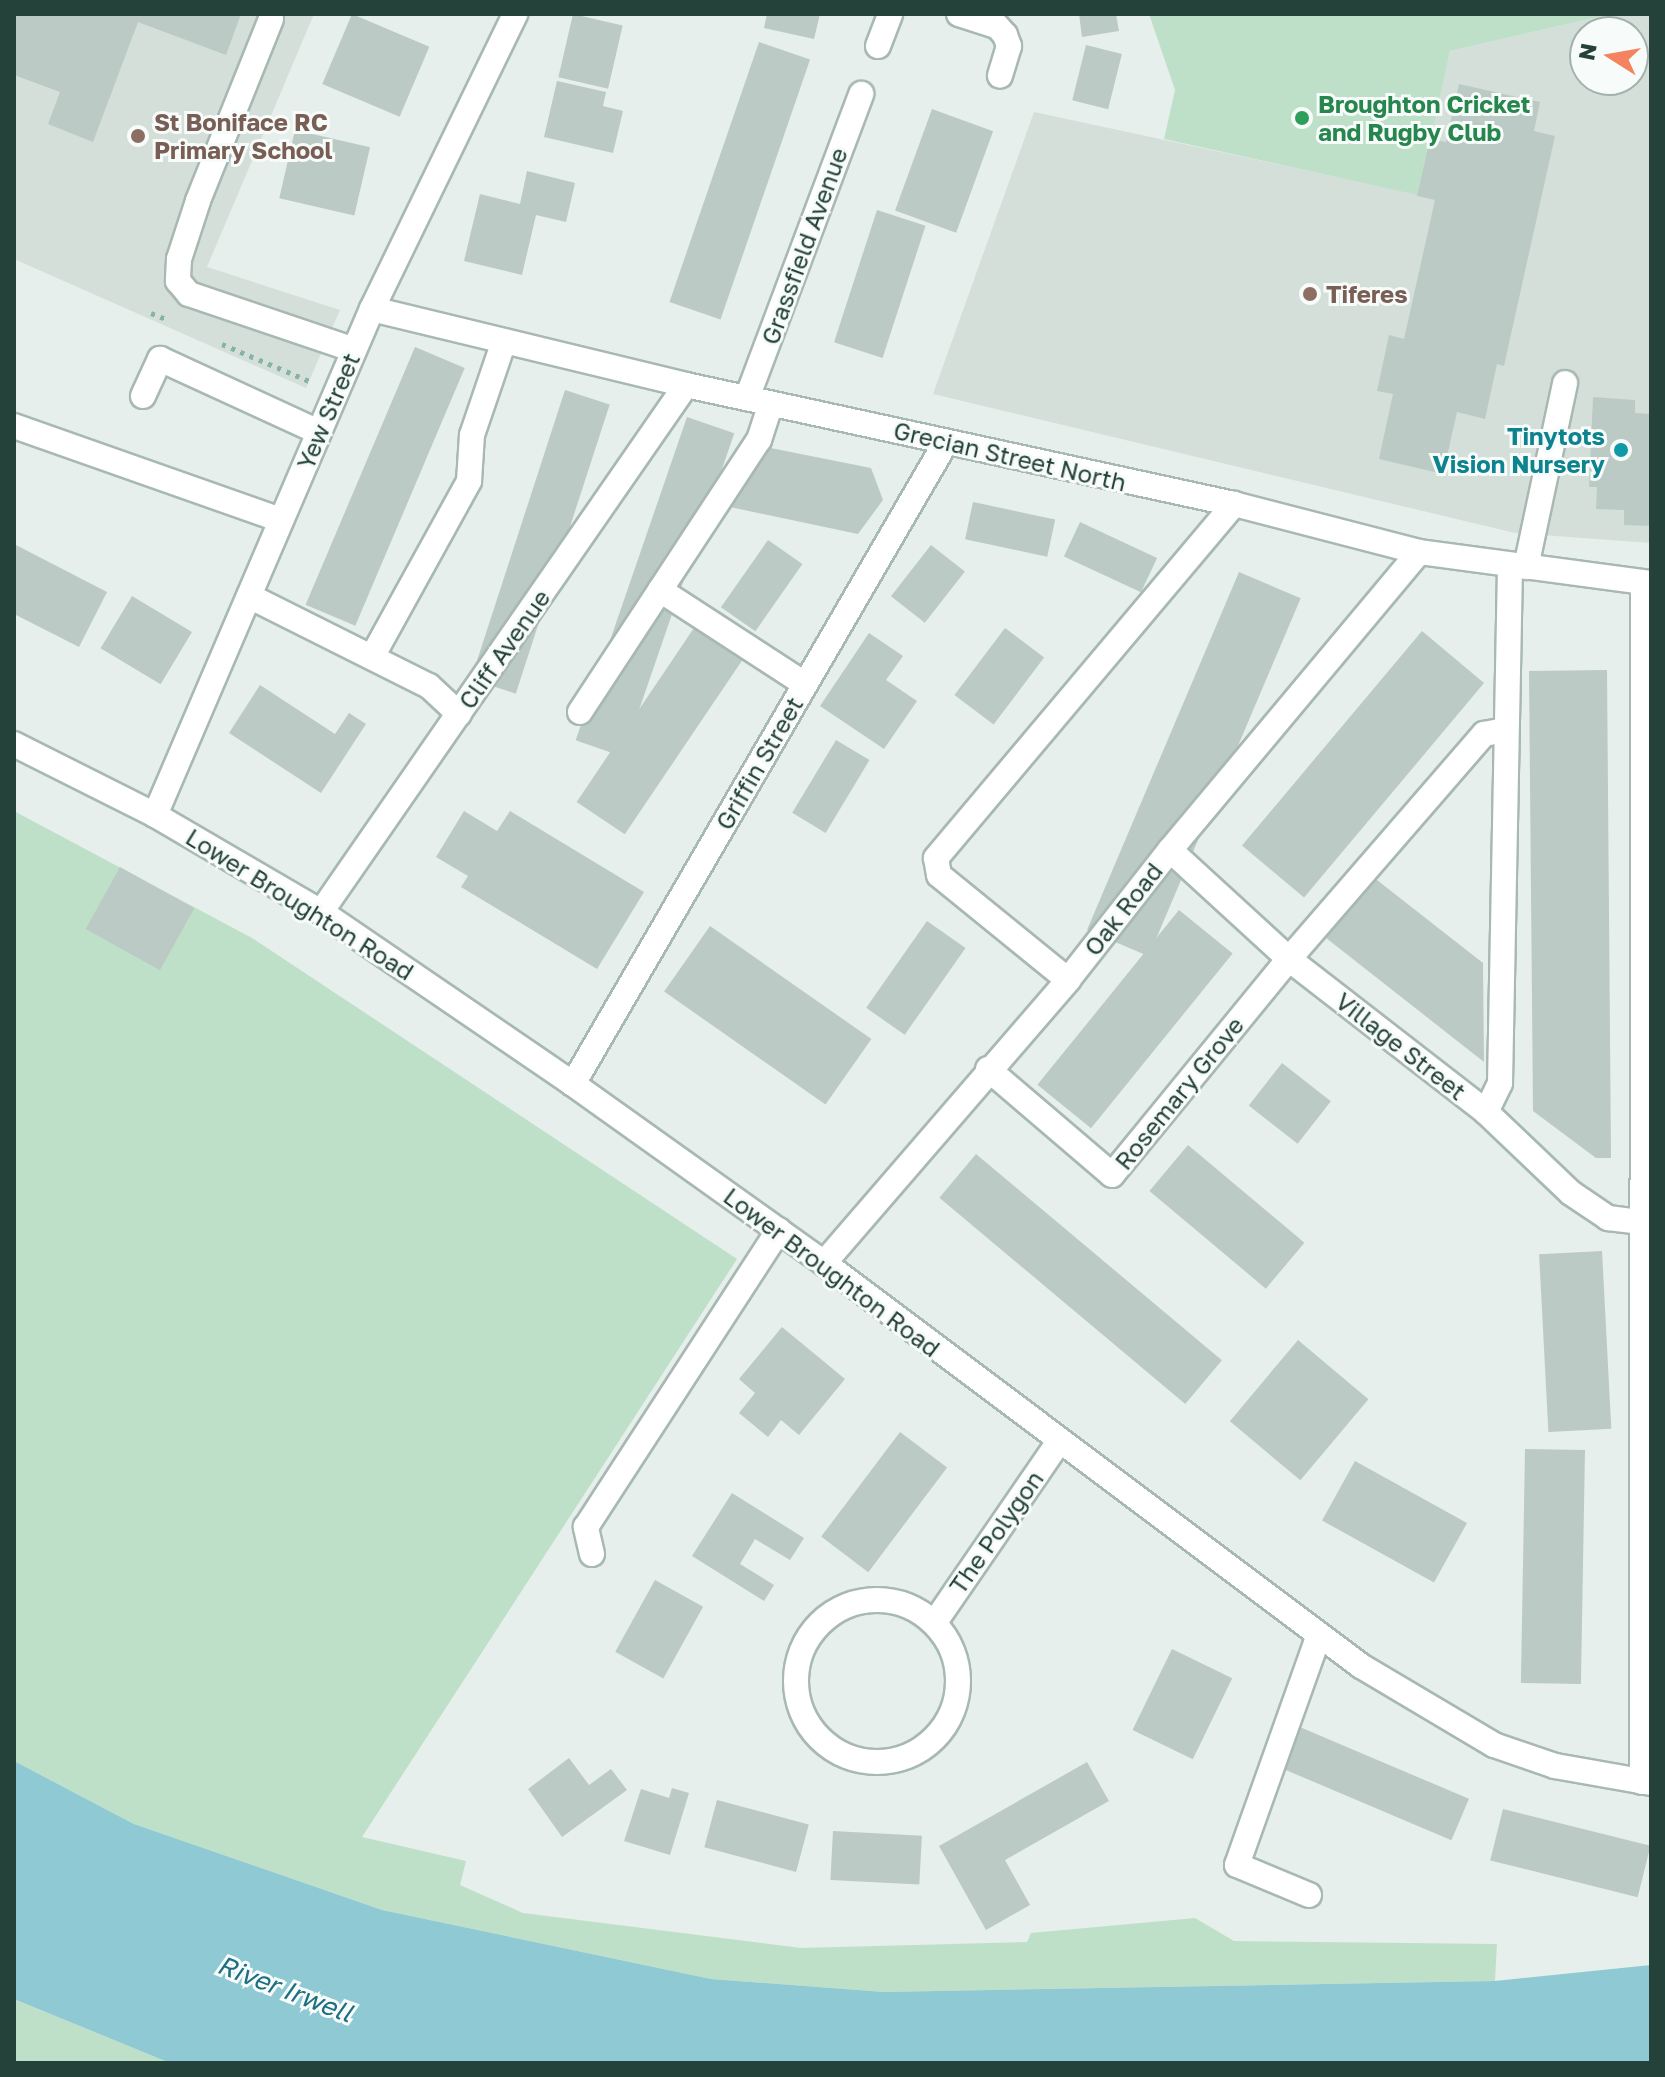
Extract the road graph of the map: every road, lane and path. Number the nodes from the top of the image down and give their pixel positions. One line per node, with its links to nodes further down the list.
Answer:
1 (515, 14): 8 (street, Yew Street)
2 (890, 14): 5 (street)
3 (959, 14): 6 (street)
4 (271, 19): 13 (street)
5 (878, 46)
6 (1000, 76)
7 (861, 94): 18 (street, Grassfield Avenue)
8 (372, 309): 11 (street, Grecian Street North); 13 (street, Yew Street)
9 (151, 313): 10 (path)
10 (179, 325)
11 (504, 341): 15 (street, Grecian Street North); 30 (street)
12 (219, 342): 16 (path)
13 (354, 350): 16 (street, Yew Street)
14 (1565, 383): 26 (street)
15 (686, 385): 18 (street, Grecian Street North); 33 (street, Cliff Avenue)
16 (335, 393): 21 (street, Yew Street)
17 (143, 396): 21 (street)
18 (747, 398): 19 (street, Grecian Street North)
19 (771, 404): 22 (street, Grecian Street North); 28 (street)
20 (14, 426): 24 (street)
21 (319, 432): 24 (street, Yew Street)
22 (946, 442): 23 (street, Grecian Street North); 31 (street, Griffin Street)
23 (1234, 504): 25 (street, Grecian Street North); 40 (street)
24 (281, 520): 29 (street, Yew Street)
25 (1419, 552): 26 (street, Grecian Street North); 37 (street, Oak Road)
26 (1518, 566): 27 (street, Grecian Street North); 34 (street)
27 (1647, 583): 44 (street)
28 (660, 590): 31 (street); 32 (street)
29 (249, 596): 30 (street); 36 (street, Yew Street)
30 (372, 657): 33 (street)
31 (805, 684): 42 (street, Griffin Street)
32 (580, 712)
33 (459, 714): 38 (street, Cliff Avenue)
34 (1504, 730): 39 (street); 43 (street)
35 (14, 744): 36 (street, Lower Broughton Road)
36 (155, 815): 38 (street, Lower Broughton Road)
37 (1170, 850): 39 (street, Village Street); 40 (street, Oak Road)
38 (321, 912): 42 (street, Lower Broughton Road)
39 (1289, 959): 41 (street, Rosemary Grove); 43 (street, Village Street)
40 (1068, 980): 41 (street, Oak Road)
41 (988, 1069): 46 (street, Oak Road)
42 (573, 1084): 45 (street, Lower Broughton Road)
43 (1486, 1112): 44 (street, Village Street)
44 (1642, 1222): 51 (street)
45 (779, 1230): 46 (street, Lower Broughton Road); 48 (street)
46 (824, 1263): 47 (street, Lower Broughton Road)
47 (1058, 1443): 49 (street, The Polygon); 50 (street, Lower Broughton Road)
48 (592, 1554)
49 (935, 1622): 49 (street)
50 (1319, 1635): 51 (street, Lower Broughton Road); 52 (street)
51 (1646, 1783)
52 (1309, 1895)

